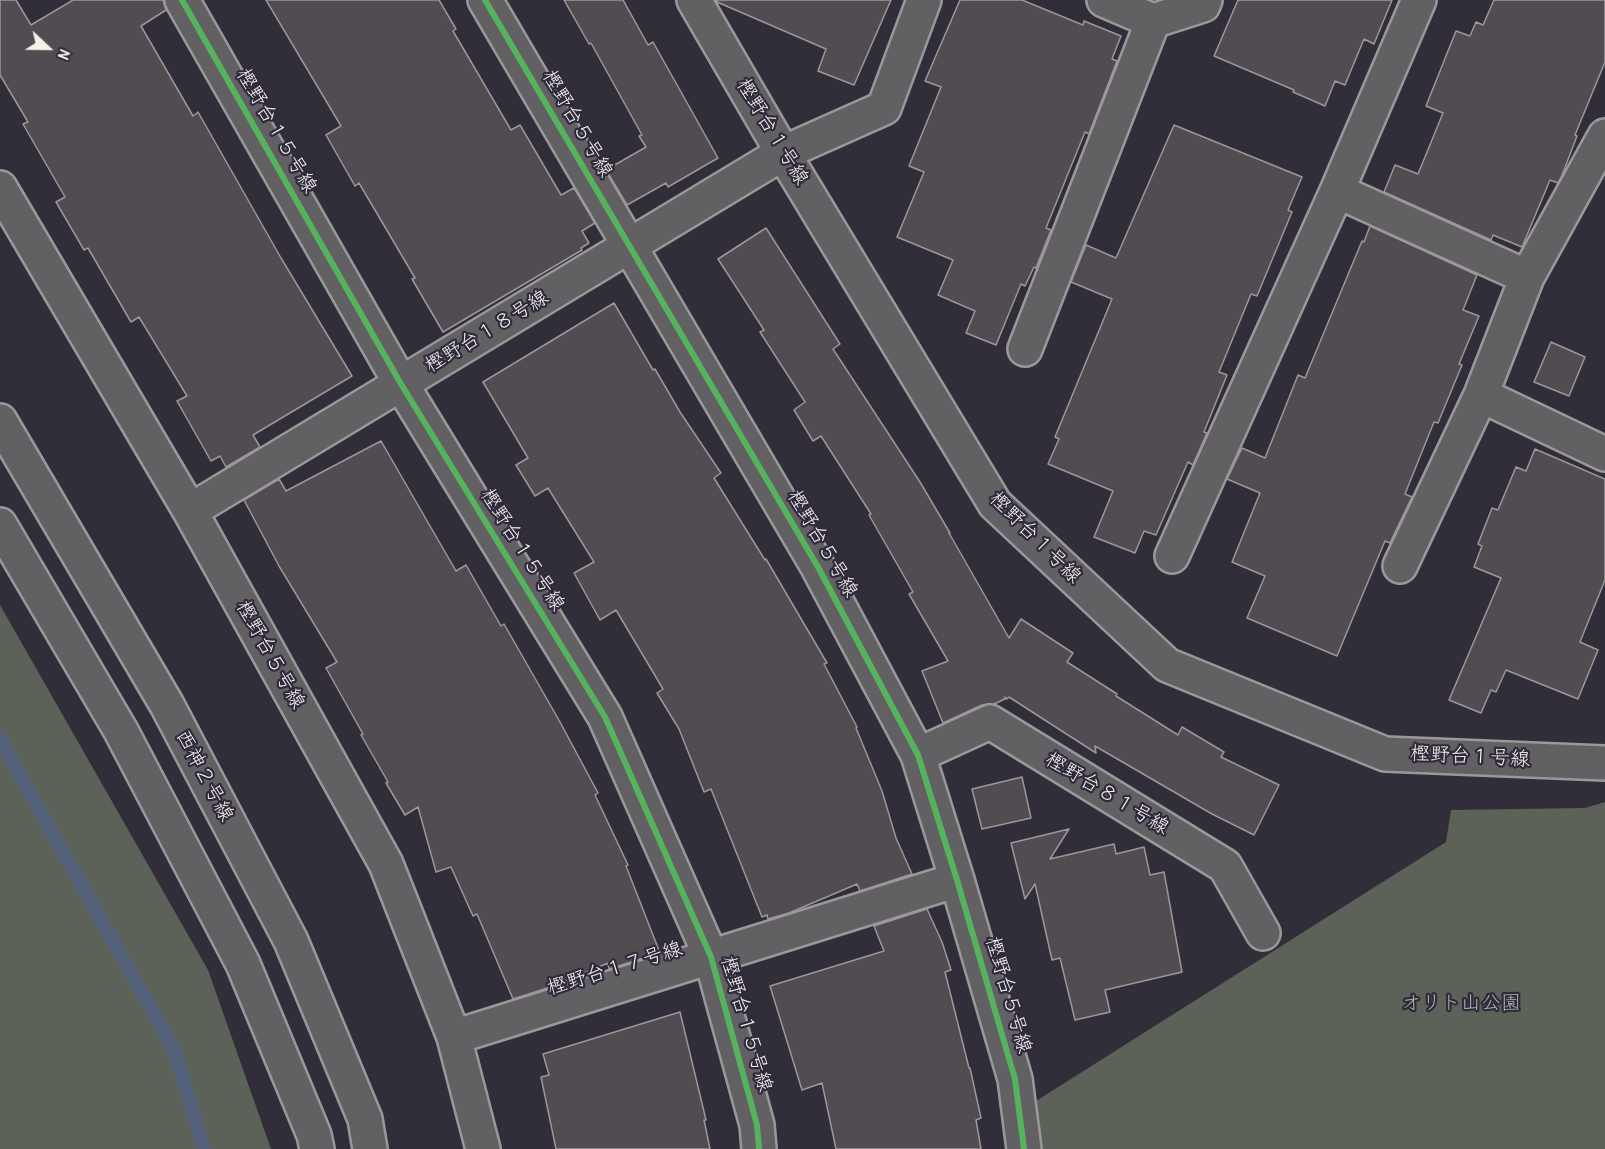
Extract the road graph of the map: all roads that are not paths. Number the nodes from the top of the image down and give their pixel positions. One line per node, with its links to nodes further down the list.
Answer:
1 (182, 0): 16 (street, 樫野台１５号線)
2 (485, 0): 13 (street, 樫野台５号線)
3 (694, 0): 10 (street, 樫野台１号線)
4 (924, 0): 10 (street, 樫野台１８号線)
5 (1104, 0): 8 (street)
6 (1205, 0): 8 (street)
7 (1419, 0): 12 (street)
8 (1153, 21): 15 (street)
9 (1605, 136): 14 (street)
10 (783, 153): 13 (street, 樫野台１８号線); 25 (street, 樫野台１号線)
11 (0, 188): 20 (street, 樫野台５号線)
12 (1337, 191): 14 (street); 22 (street)
13 (629, 246): 16 (street, 樫野台１８号線); 24 (street, 樫野台５号線)
14 (1527, 277): 17 (street)
15 (1025, 349)
16 (401, 384): 20 (street, 樫野台１８号線); 28 (street, 樫野台１５号線)
17 (1481, 394): 19 (street); 23 (street)
18 (0, 421): 31 (street, 西神２号線)
19 (1605, 454)
20 (190, 511): 29 (street, 樫野台５号線)
21 (0, 525): 30 (street)
22 (1172, 556)
23 (1400, 566)
24 (918, 755): 26 (street, 樫野台５号線); 27 (street, 樫野台８１号線)
25 (1605, 763)
26 (957, 880): 28 (street, 樫野台１７号線); 34 (street, 樫野台５号線)
27 (1263, 933)
28 (711, 957): 29 (street, 樫野台１７号線); 33 (street, 樫野台１５号線)
29 (454, 1037): 32 (street, 樫野台５号線)
30 (317, 1149)
31 (370, 1149)
32 (483, 1149)
33 (759, 1149)
34 (1024, 1149)

